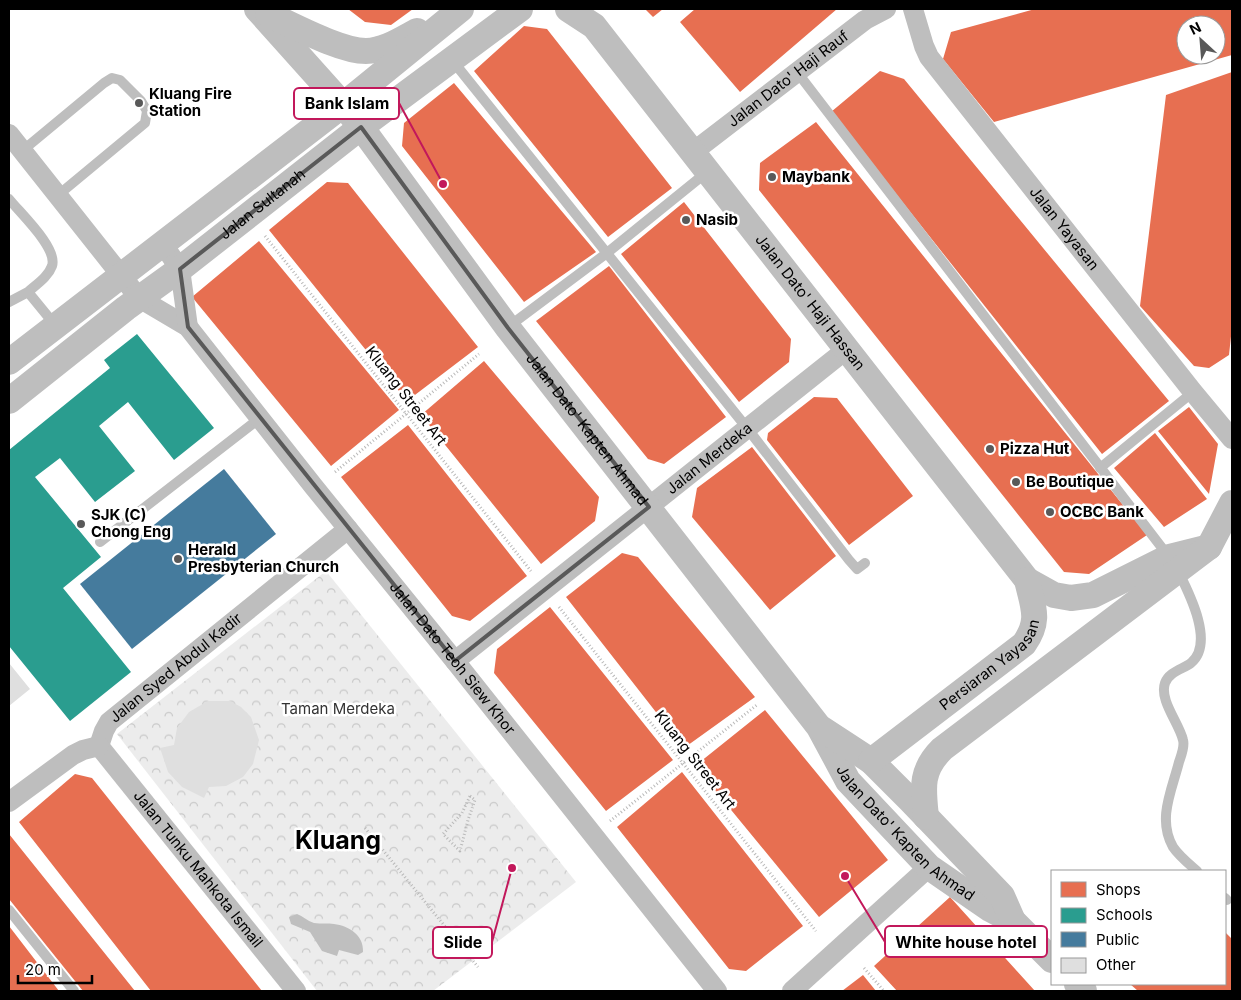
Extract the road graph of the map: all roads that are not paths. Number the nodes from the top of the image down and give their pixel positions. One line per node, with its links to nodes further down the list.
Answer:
1 (461, 9): 6 (street); 10 (street, Jalan Sultanah)
2 (520, 9): 8 (street, Jalan Sultanah)
3 (568, 9): 7 (street)
4 (886, 9): 9 (street, Jalan Dato' Haji Rauf)
5 (912, 9): 29 (street, Jalan Yayasan)
6 (259, 10): 10 (street, Jalan Dato' Kapten Ahmad)
7 (593, 17): 14 (street, Jalan Dato' Haji Hassan)
8 (452, 59): 11 (street, Jalan Sultanah); 18 (lane)
9 (797, 72): 14 (street, Jalan Dato' Haji Rauf); 34 (lane)
10 (343, 105): 11 (street, Jalan Dato' Kapten Ahmad); 17 (street, Jalan Sultanah)
11 (361, 127): 19 (street, Jalan Sultanah); 26 (street, Jalan Dato' Kapten Ahmad)
12 (9, 134): 13 (street)
13 (22, 151): 15 (street); 15 (lane)
14 (701, 162): 18 (lane); 27 (street, Jalan Dato' Haji Hassan)
15 (57, 196): 20 (street)
16 (9, 199): 21 (lane)
17 (162, 244): 19 (street); 20 (street, Jalan Sultanah)
18 (606, 253): 26 (lane); 32 (lane)
19 (180, 269): 22 (street, Jalan Sultanah); 25 (street)
20 (121, 275): 22 (street); 24 (street, Jalan Sultanah)
21 (28, 292): 23 (lane); 24 (lane)
22 (139, 298): 25 (street); 30 (street, Jalan Sultanah)
23 (9, 302)
24 (55, 325): 28 (street, Jalan Sultanah)
25 (188, 327): 31 (street, Jalan Dato Teoh Siew Khor)
26 (508, 328): 36 (street, Jalan Dato' Kapten Ahmad)
27 (846, 349): 32 (street, Jalan Merdeka); 41 (street, Jalan Dato' Haji Hassan)
28 (9, 362)
29 (1193, 392): 33 (street, Jalan Yayasan); 34 (lane)
30 (9, 401)
31 (260, 418): 37 (street, Jalan Dato Teoh Siew Khor); 38 (lane)
32 (747, 428): 36 (street, Jalan Merdeka); 39 (lane)
33 (1232, 439)
34 (1100, 468): 40 (lane)
35 (1232, 503): 40 (street)
36 (649, 507): 42 (street, Jalan Merdeka); 43 (street, Jalan Dato' Kapten Ahmad)
37 (348, 529): 42 (street, Jalan Dato Teoh Siew Khor); 44 (street, Jalan Syed Abdul Kadir)
38 (100, 542)
39 (865, 563)
40 (1174, 564): 41 (street); 47 (street); 49 (lane)
41 (1027, 580): 45 (street, Persiaran Yayasan)
42 (455, 661): 55 (street, Jalan Dato Teoh Siew Khor)
43 (819, 726): 45 (street, Jalan Dato' Kapten Ahmad); 48 (street, Jalan Dato' Kapten Ahmad)
44 (99, 746): 46 (street); 54 (street, Jalan Tunku Mahkota Ismail)
45 (871, 761): 47 (street, Jalan Dato' Kapten Ahmad)
46 (9, 802)
47 (926, 817): 51 (street, Jalan Dato' Kapten Ahmad)
48 (929, 867): 51 (street, Jalan Dato' Kapten Ahmad); 56 (street)
49 (1196, 870)
50 (9, 910): 53 (lane)
51 (1013, 921): 52 (street, Jalan Dato' Kapten Ahmad)
52 (1051, 959)
53 (74, 991)
54 (296, 991)
55 (717, 991)
56 (792, 991)

